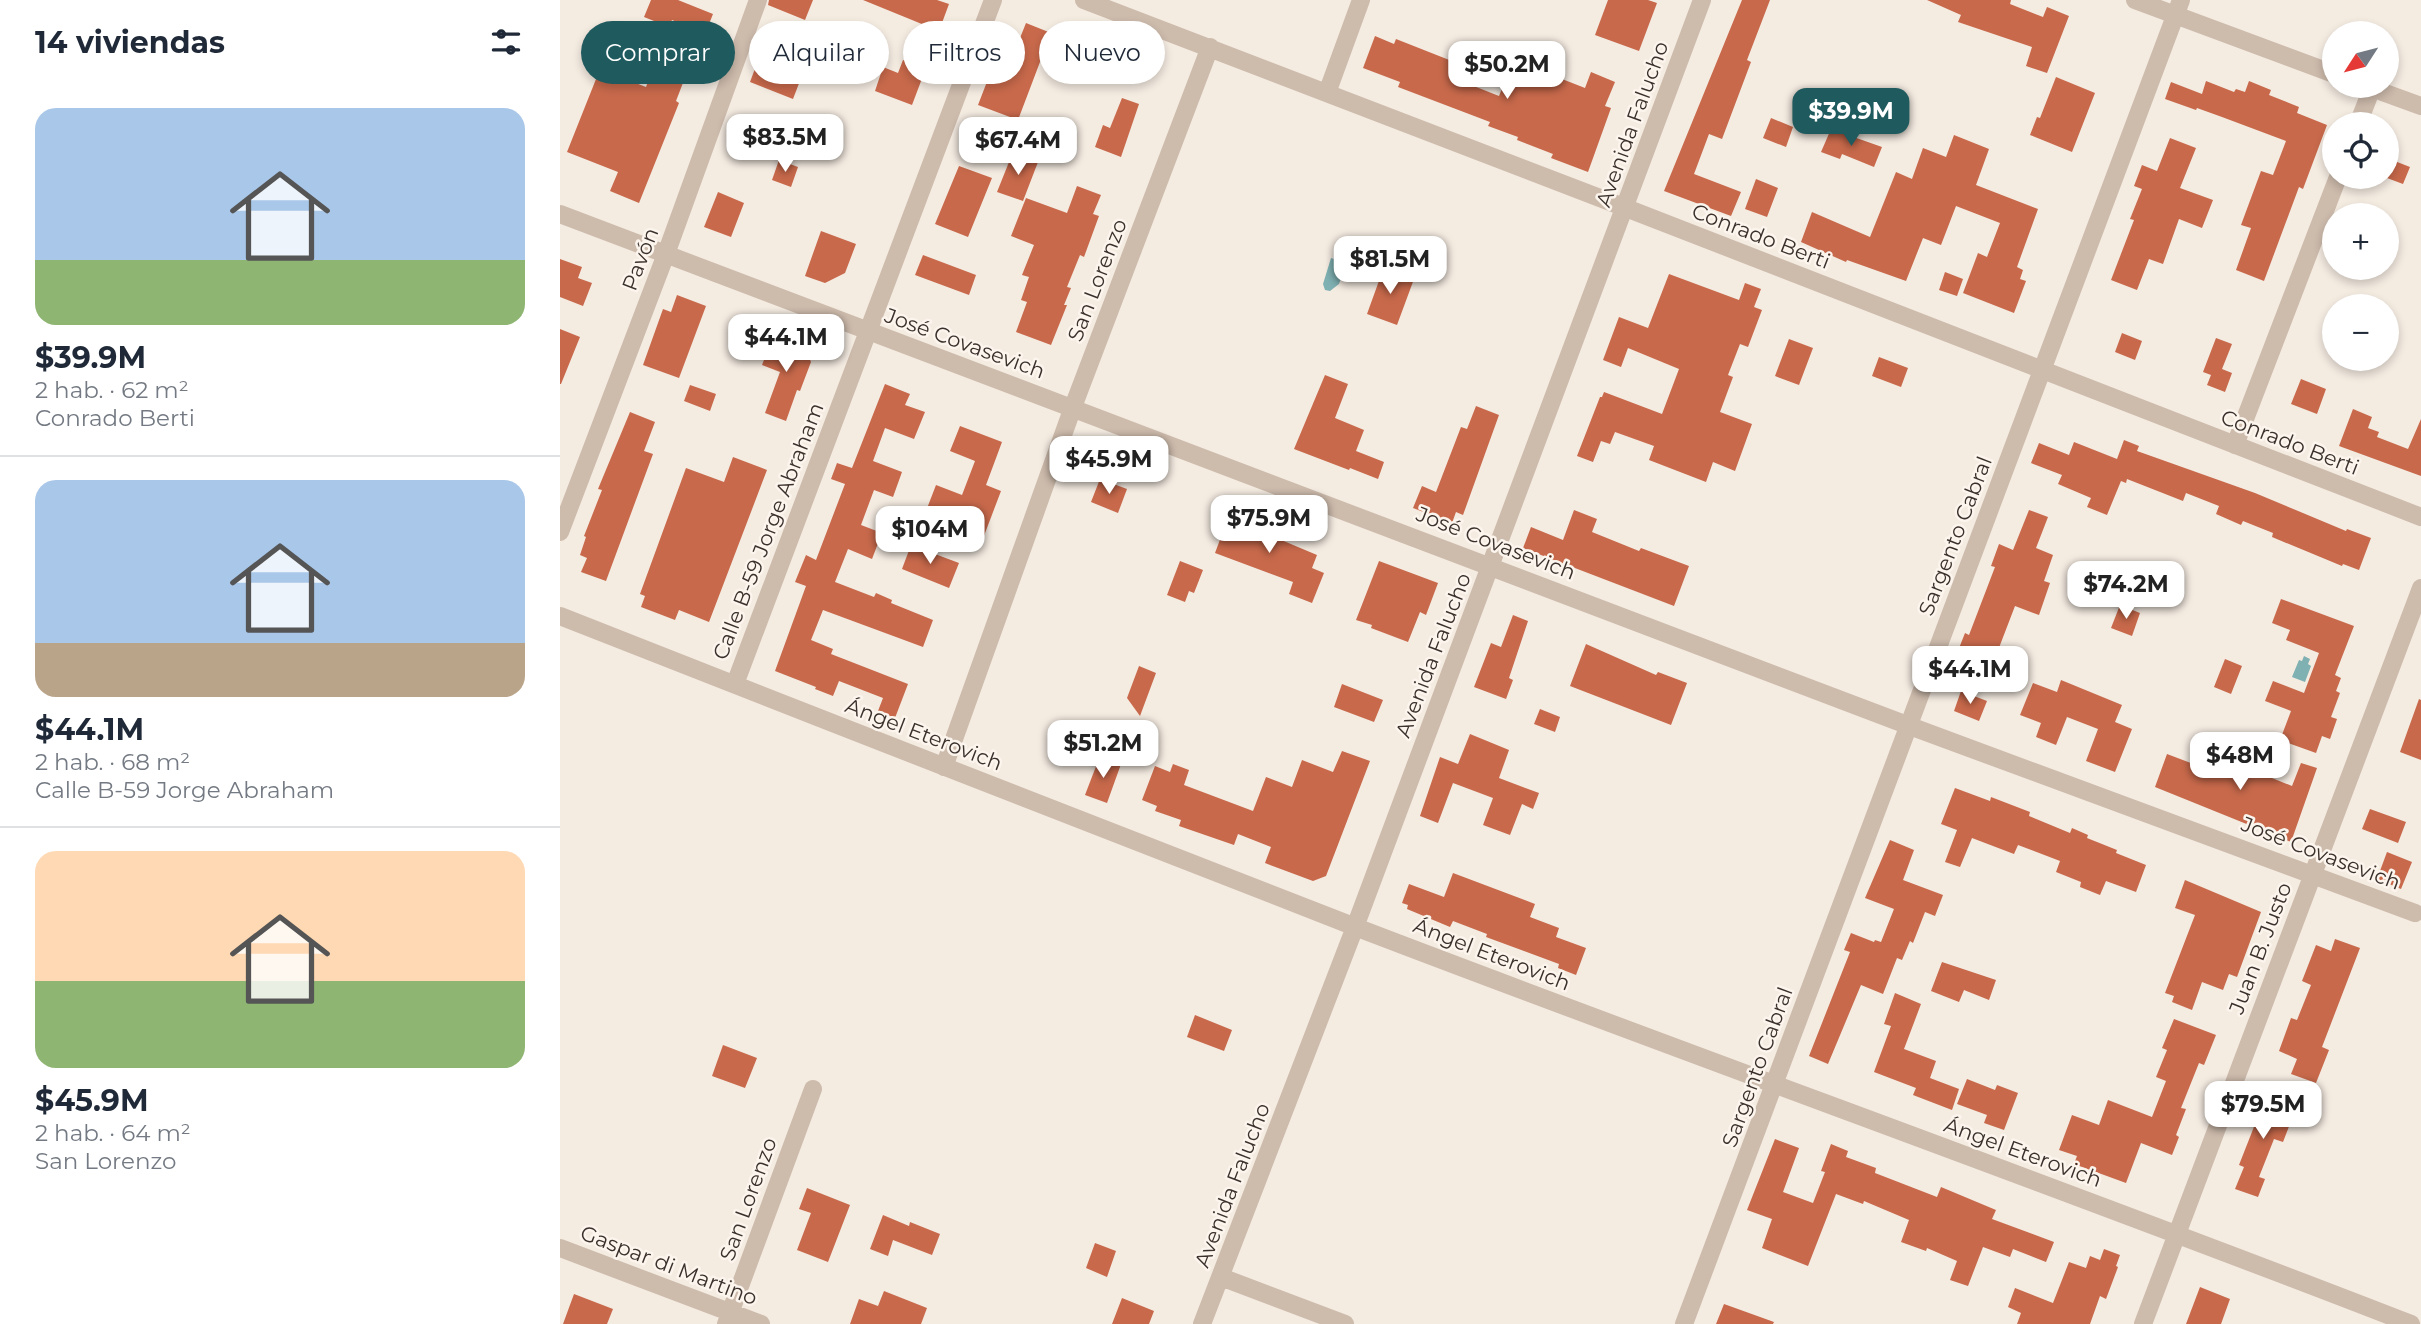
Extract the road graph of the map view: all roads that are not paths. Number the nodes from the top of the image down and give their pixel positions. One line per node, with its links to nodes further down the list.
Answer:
1 (758, 0): 16 (street, Pavón)
2 (993, 0): 17 (street, Calle B-59 Jorge Abraham)
3 (1084, 0): 8 (street, Conrado Berti)
4 (1361, 0): 10 (street)
5 (1702, 0): 14 (street, Avenida Falucho)
6 (2135, 0): 7 (street)
7 (2178, 8): 9 (street); 18 (street, Sargento Cabral)
8 (1210, 47): 10 (street, Conrado Berti); 19 (street, San Lorenzo)
9 (2322, 69)
10 (1327, 93): 14 (street, Conrado Berti)
11 (2399, 98): 12 (street)
12 (2421, 106)
13 (2333, 189): 20 (street)
14 (1626, 208): 18 (street, Conrado Berti); 23 (street, Avenida Falucho)
15 (560, 214): 16 (street, José Covasevich)
16 (666, 254): 17 (street, José Covasevich); 22 (street, Pavón)
17 (867, 331): 19 (street, José Covasevich); 26 (street, Calle B-59 Jorge Abraham)
18 (2043, 370): 20 (street, Conrado Berti); 27 (street, Sargento Cabral)
19 (1073, 407): 23 (street, José Covasevich); 28 (street, San Lorenzo)
20 (2235, 445): 21 (street, Conrado Berti)
21 (2421, 517)
22 (560, 532)
23 (1492, 565): 27 (street, José Covasevich); 31 (street, Avenida Falucho)
24 (2421, 589): 29 (street, Juan B. Justo)
25 (560, 616): 26 (street, Ángel Eterovich)
26 (735, 684): 28 (street, Ángel Eterovich)
27 (1907, 725): 29 (street, José Covasevich); 32 (street, Sargento Cabral)
28 (944, 767): 31 (street, Ángel Eterovich)
29 (2313, 874): 30 (street, José Covasevich); 34 (street, Juan B. Justo)
30 (2415, 913)
31 (1355, 927): 32 (street, Ángel Eterovich); 36 (street, Avenida Falucho)
32 (1775, 1085): 34 (street, Ángel Eterovich); 41 (street, Sargento Cabral)
33 (813, 1089): 37 (street, San Lorenzo)
34 (2177, 1233): 42 (street, Juan B. Justo); 43 (street, Ángel Eterovich)
35 (560, 1248): 37 (street, Gaspar di Martino)
36 (1221, 1277): 39 (street, Avenida Falucho); 40 (street)
37 (728, 1318): 38 (street, Gaspar di Martino)
38 (761, 1324)
39 (1202, 1324)
40 (1345, 1324)
41 (1684, 1324)
42 (2143, 1324)
43 (2411, 1324)

